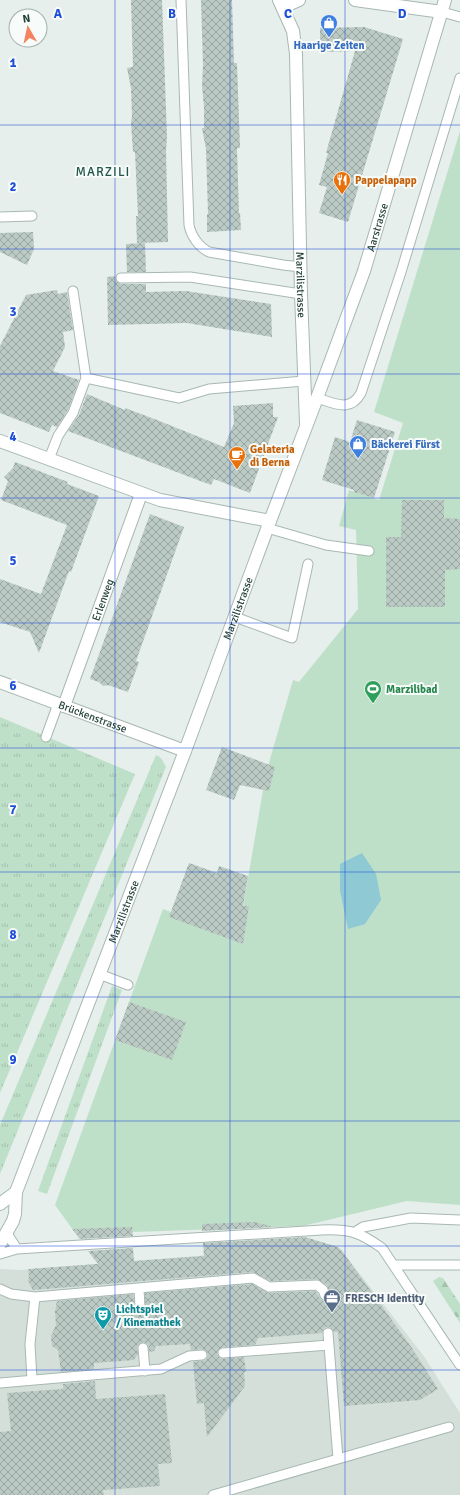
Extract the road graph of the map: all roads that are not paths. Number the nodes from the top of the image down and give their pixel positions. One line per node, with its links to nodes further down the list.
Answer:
1 (181, 0): 10 (lane, Marzilistrasse)
2 (299, 0): 4 (street)
3 (355, 0): 5 (street)
4 (281, 3): 10 (street, Marzilistrasse)
5 (443, 6): 6 (lane); 16 (street, Aarstrasse)
6 (460, 17)
7 (460, 78): 16 (lane)
8 (32, 216): 9 (lane)
9 (0, 217)
10 (300, 267): 13 (street, Marzilistrasse)
11 (121, 278): 13 (lane)
12 (73, 291): 14 (lane)
13 (301, 294): 15 (street, Marzilistrasse)
14 (86, 378): 15 (lane); 19 (lane)
15 (304, 381): 17 (street, Marzilistrasse)
16 (317, 398): 17 (street, Aarstrasse)
17 (306, 428): 21 (street, Marzilistrasse)
18 (0, 441): 19 (street)
19 (49, 459): 20 (street)
20 (141, 494): 21 (street); 26 (street, Erlenweg)
21 (268, 524): 22 (lane); 24 (street, Marzilistrasse)
22 (369, 551)
23 (308, 564): 24 (lane)
24 (236, 617): 28 (street, Marzilistrasse)
25 (0, 682): 26 (street, Brückenstrasse)
26 (61, 705): 27 (lane); 28 (street, Brückenstrasse)
27 (46, 737)
28 (185, 751): 29 (street, Marzilistrasse)
29 (99, 974): 30 (lane); 31 (street, Marzilistrasse)
30 (128, 985)
31 (16, 1192): 32 (street); 34 (street, Marzilistrasse)
32 (0, 1204)
33 (460, 1220): 35 (lane)
34 (6, 1232): 36 (street, Marzilistrasse); 37 (lane)
35 (355, 1232): 37 (lane); 39 (lane)
36 (0, 1244)
37 (17, 1249): 38 (lane)
38 (0, 1254)
39 (394, 1265): 40 (lane); 51 (lane)
40 (460, 1265)
41 (139, 1288): 43 (lane); 44 (lane); 45 (lane)
42 (0, 1289): 44 (lane)
43 (324, 1295)
44 (35, 1297): 53 (lane)
45 (140, 1308)
46 (328, 1333): 47 (lane)
47 (329, 1345): 49 (lane); 56 (lane)
48 (143, 1348): 52 (lane)
49 (223, 1353)
50 (202, 1355): 52 (lane)
51 (460, 1365)
52 (145, 1371): 53 (lane)
53 (32, 1380): 54 (lane)
54 (0, 1383)
55 (449, 1427): 56 (lane)
56 (338, 1459): 57 (lane)
57 (213, 1495)

